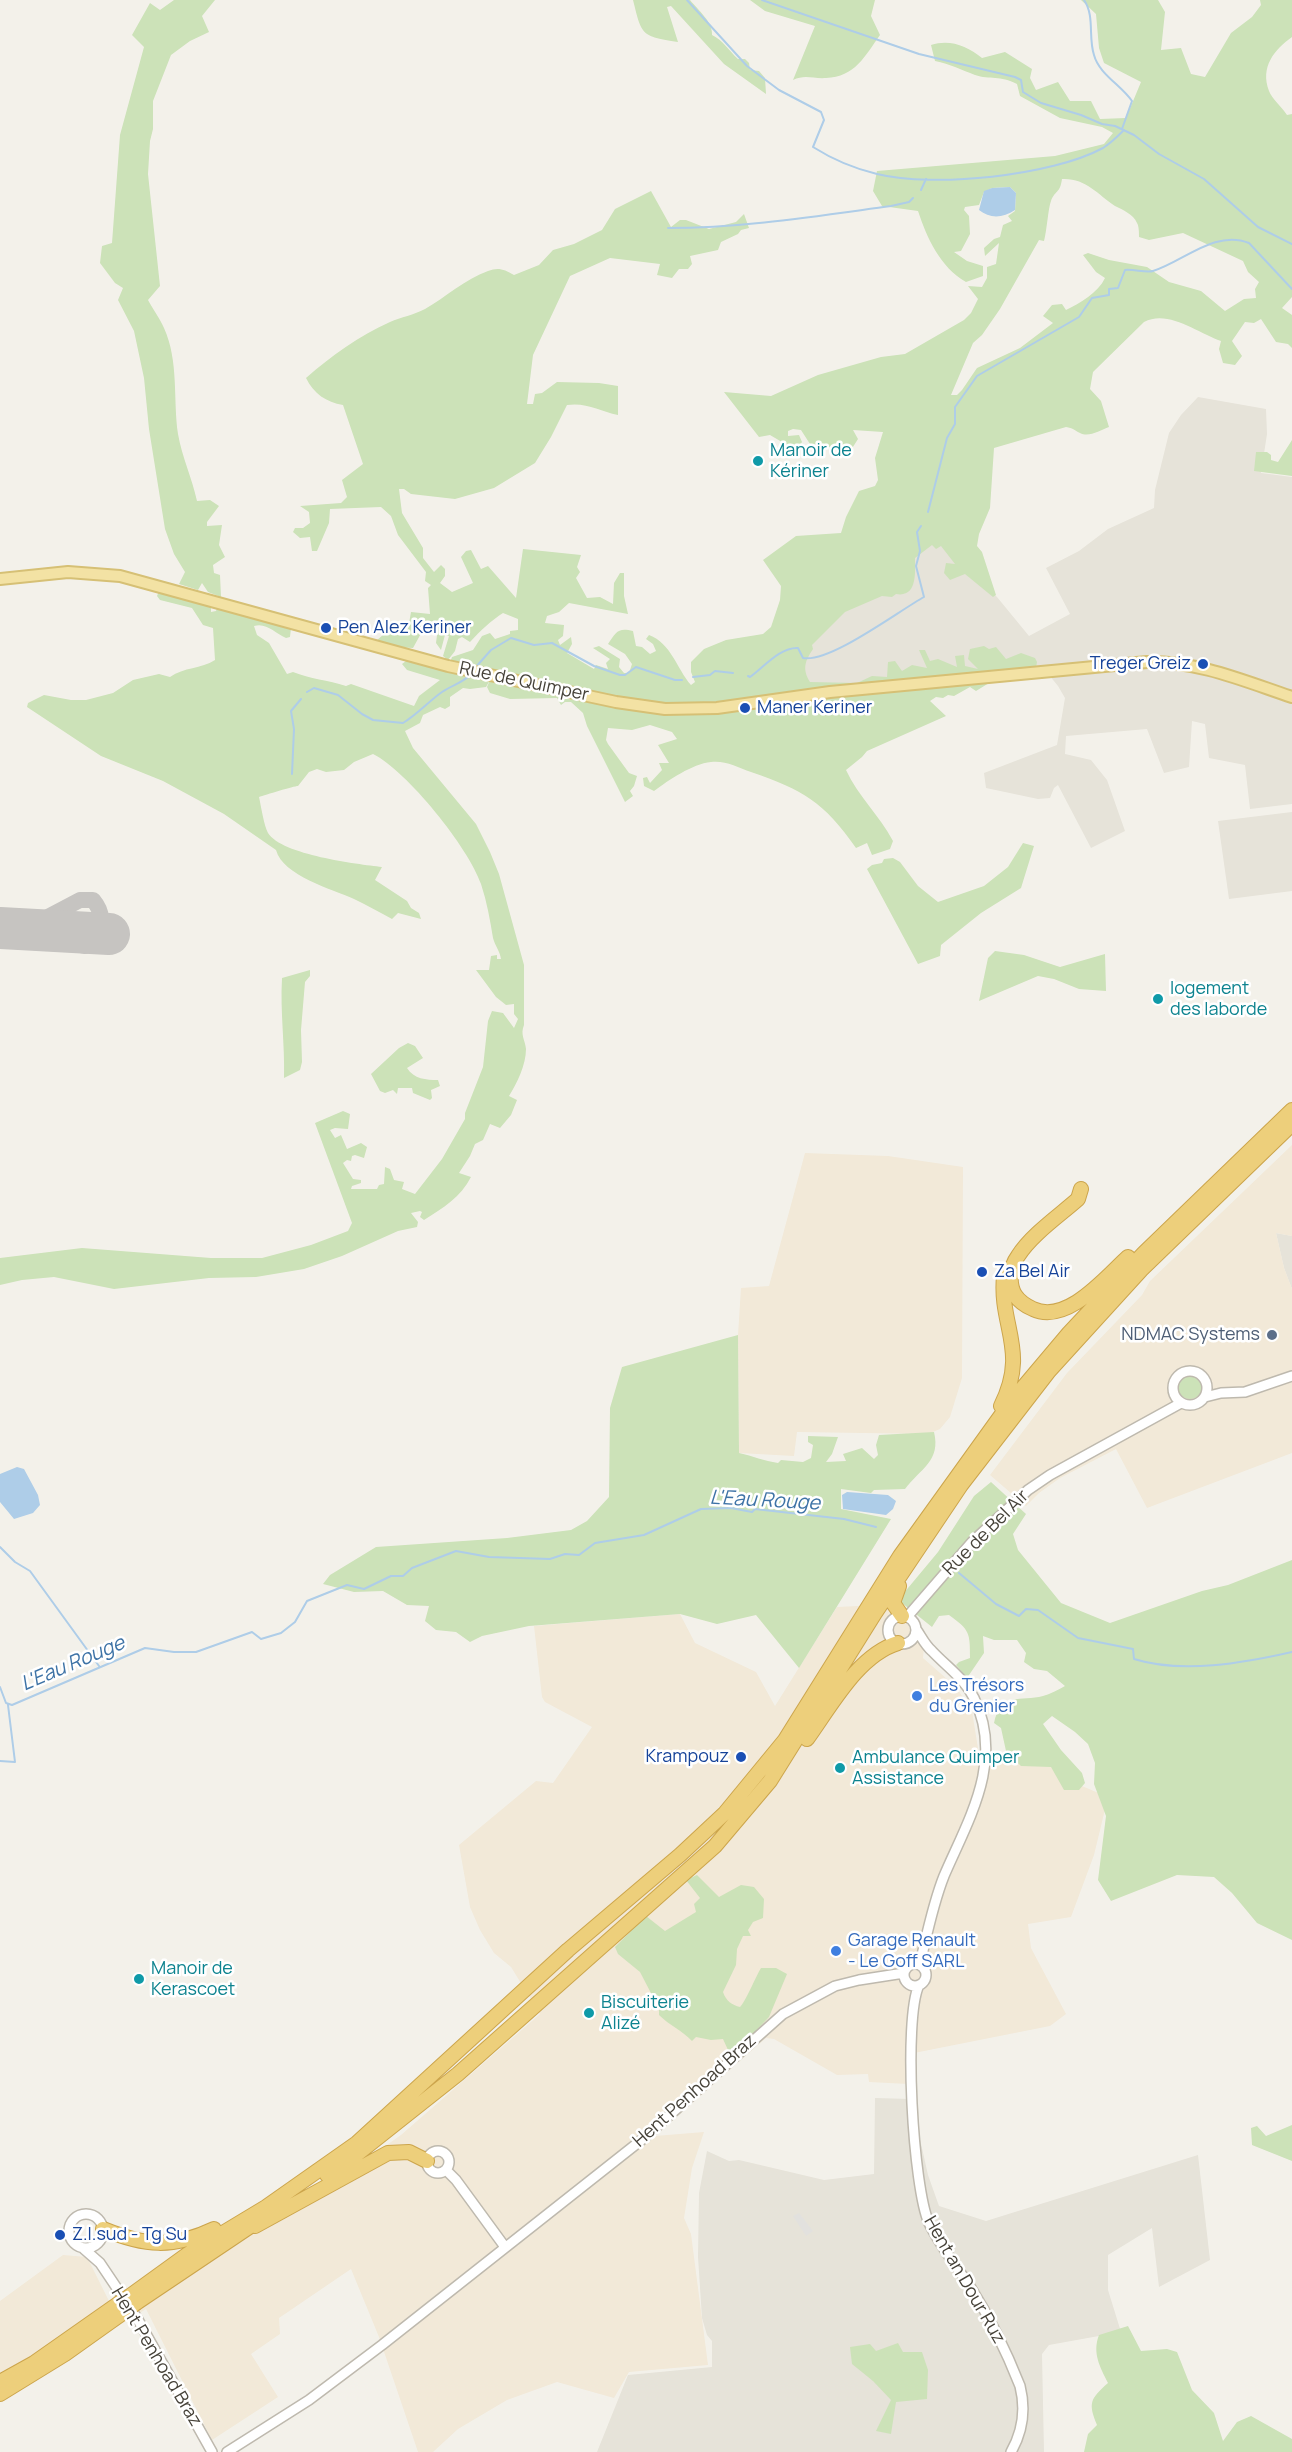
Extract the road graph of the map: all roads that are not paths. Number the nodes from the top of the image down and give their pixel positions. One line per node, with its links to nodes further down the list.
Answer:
1 (0, 579): 2 (main road, Rue de Quimper)
2 (1292, 697)
3 (1292, 1110): 5 (highway)
4 (1292, 1124): 14 (highway)
5 (1167, 1230): 13 (highway); 13 (highway)
6 (1292, 1376): 9 (street)
7 (1207, 1385): 8 (street); 9 (street); 10 (street)
8 (1173, 1389): 11 (street); 12 (street, Rue de Bel Air)
9 (1221, 1392): 10 (street)
10 (1205, 1397): 11 (street)
11 (1181, 1403): 12 (street, Rue de Bel Air)
12 (1157, 1414): 15 (street, Rue de Bel Air)
13 (989, 1429): 22 (highway)
14 (914, 1557): 15 (highway); 18 (highway)
15 (910, 1621): 16 (street); 16 (street); 17 (street)
16 (903, 1643): 17 (street); 18 (highway)
17 (931, 1651): 19 (street)
18 (770, 1781): 26 (highway)
19 (918, 1965): 20 (street); 21 (street)
20 (904, 1973): 21 (street); 28 (street, Hent Penhoad Braz)
21 (915, 1985): 36 (street, Hent an Dour Ruz)
22 (357, 2143): 25 (highway); 31 (highway)
23 (427, 2161): 24 (street); 24 (street); 26 (highway)
24 (447, 2166): 28 (street)
25 (103, 2229): 27 (street); 29 (street)
26 (240, 2234): 31 (highway)
27 (98, 2243): 29 (street); 30 (street)
28 (505, 2247): 35 (street, Hent Penhoad Braz)
29 (84, 2249): 30 (street)
30 (100, 2263): 34 (street, Hent Penhoad Braz)
31 (127, 2304): 32 (highway); 33 (highway)
32 (0, 2382)
33 (0, 2394)
34 (212, 2452)
35 (226, 2452)
36 (1011, 2452)

